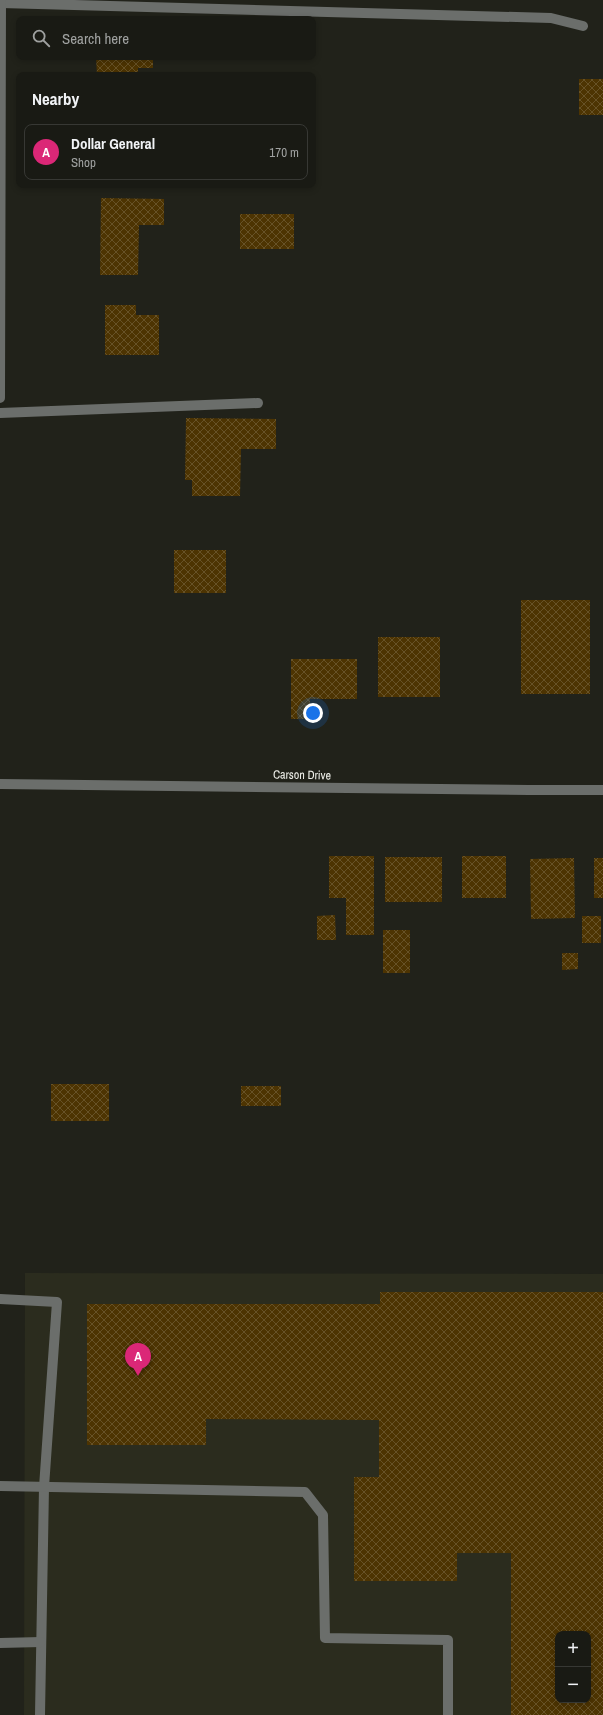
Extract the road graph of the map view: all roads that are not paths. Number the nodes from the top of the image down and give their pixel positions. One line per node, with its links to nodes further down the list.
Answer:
1 (2, 2): 2 (street); 3 (street)
2 (583, 26)
3 (0, 398)
4 (258, 403): 5 (street)
5 (0, 413)
6 (0, 784): 7 (street, Carson Drive)
7 (603, 790)
8 (0, 1300): 10 (street)
9 (0, 1486): 10 (street)
10 (44, 1487): 11 (street); 14 (street)
11 (41, 1642): 12 (street); 13 (street)
12 (0, 1643)
13 (40, 1715)
14 (448, 1715)

